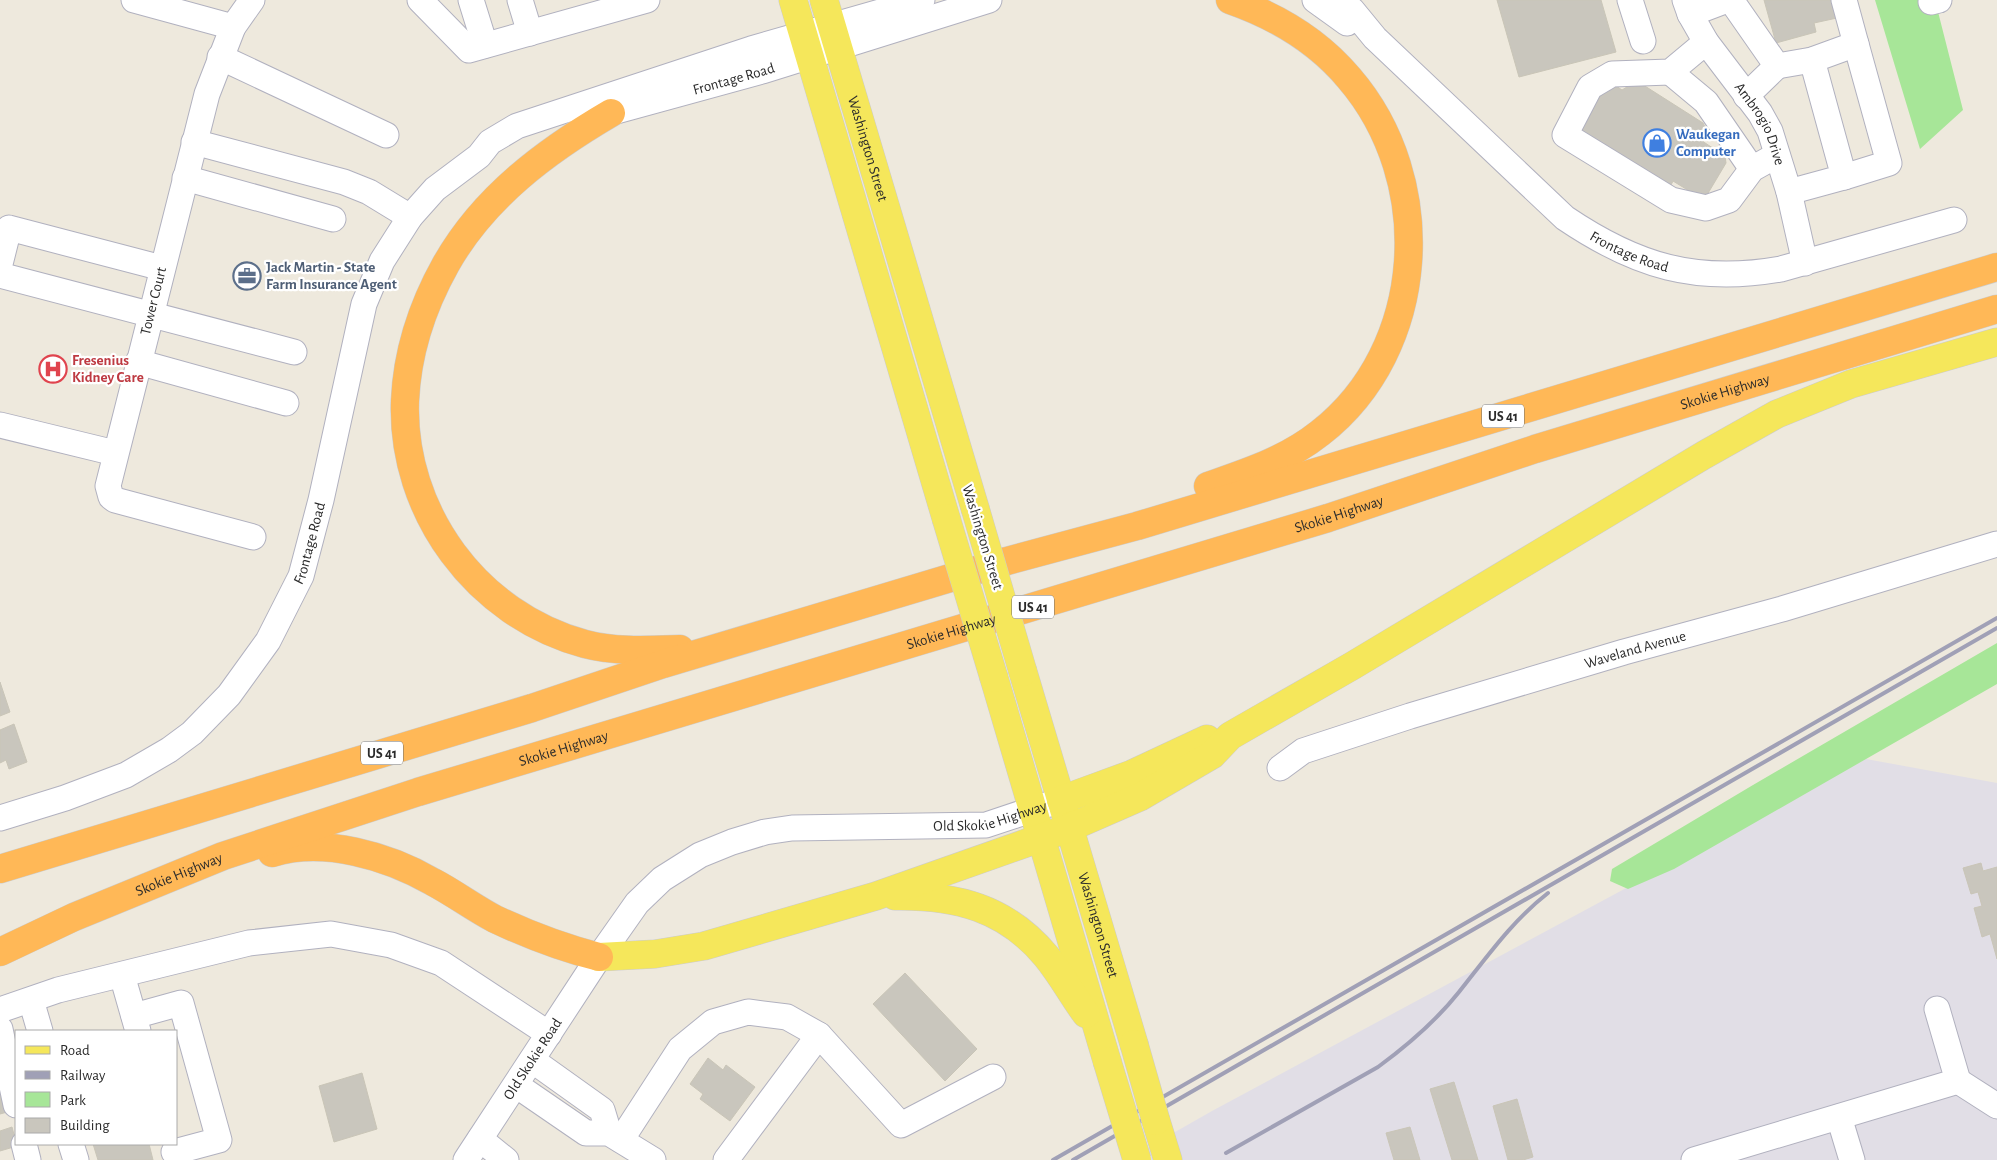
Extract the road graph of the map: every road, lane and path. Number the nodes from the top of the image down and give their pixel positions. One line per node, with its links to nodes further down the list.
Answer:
1 (134, 0): 18 (street)
2 (252, 0): 21 (street, Tower Court)
3 (420, 0): 28 (street)
4 (471, 0): 28 (street)
5 (520, 0): 22 (street)
6 (647, 0): 20 (street)
7 (793, 0): 29 (main road, Washington Street)
8 (824, 0): 23 (main road, Washington Street)
9 (922, 0): 23 (street, Frontage Road)
10 (988, 0): 23 (street, Frontage Road)
11 (1230, 0): 62 (highway)
12 (1315, 0): 24 (street, Frontage Road)
13 (1337, 0): 24 (street, Frontage Road)
14 (1630, 0): 25 (street)
15 (1727, 0): 19 (street)
16 (1731, 0): 32 (street)
17 (1844, 0): 27 (street)
18 (184, 7): 21 (street)
19 (1687, 7): 26 (street, Ambrogio Drive)
20 (572, 10): 22 (street)
21 (233, 27): 30 (street, Tower Court)
22 (530, 33): 28 (street)
23 (835, 37): 29 (street, Frontage Road); 66 (main road, Washington Street, bridge)
24 (1375, 38): 47 (street, Frontage Road)
25 (1643, 41)
26 (1706, 42): 33 (street); 34 (street, Ambrogio Drive)
27 (1856, 44): 31 (street); 42 (street)
28 (484, 45)
29 (807, 45): 35 (street, Frontage Road); 39 (street, Frontage Road); 67 (main road, Washington Street, bridge)
30 (220, 57): 36 (street); 37 (street, Tower Court)
31 (1812, 60): 32 (street); 42 (street)
32 (1778, 66): 34 (street)
33 (1670, 72): 40 (street); 40 (street)
34 (1746, 96): 38 (street, Ambrogio Drive)
35 (611, 113): 39 (street, Frontage Road); 63 (highway)
36 (386, 135)
37 (194, 142): 41 (street, Tower Court); 44 (street)
38 (1777, 155): 40 (street); 43 (street, Ambrogio Drive)
39 (479, 156): 44 (street, Frontage Road)
40 (1752, 169)
41 (185, 178): 45 (street); 50 (street, Tower Court)
42 (1844, 178): 43 (street)
43 (1789, 192): 47 (street, Ambrogio Drive)
44 (410, 217): 68 (street, Frontage Road)
45 (333, 219)
46 (1954, 220): 47 (street, Frontage Road)
47 (1805, 263)
48 (0, 264): 50 (street)
49 (1997, 267): 62 (highway, US 41)
50 (162, 268): 53 (street, Tower Court)
51 (0, 275): 53 (street)
52 (1997, 309): 73 (highway, Skokie Highway / US 41)
53 (150, 314): 55 (street); 56 (street, Tower Court)
54 (1997, 342): 64 (main road)
55 (294, 352)
56 (138, 362): 57 (street); 59 (street, Tower Court)
57 (286, 403)
58 (0, 425): 59 (street)
59 (114, 453): 60 (street, Tower Court)
60 (253, 536)
61 (1997, 544): 65 (street, Waveland Avenue)
62 (1008, 561): 63 (highway, US 41)
63 (763, 635): 71 (highway, US 41)
64 (1230, 736): 66 (main road, Old Skokie Highway); 69 (main road)
65 (1280, 768)
66 (1061, 800): 67 (street, Old Skokie Highway); 69 (main road, Washington Street)
67 (1033, 810): 70 (main road, Washington Street); 75 (street, Old Skokie Highway)
68 (0, 818)
69 (1069, 828): 70 (main road); 105 (main road, Washington Street, bridge)
70 (1041, 838): 72 (main road); 83 (main road, Washington Street)
71 (0, 869)
72 (876, 896): 75 (main road); 83 (main road)
73 (74, 917): 74 (highway, Skokie Highway / US 41); 75 (highway)
74 (0, 952)
75 (599, 957): 84 (street, Old Skokie Road)
76 (122, 975): 77 (street); 80 (street); 84 (street)
77 (31, 1000): 79 (street); 82 (street)
78 (1937, 1009): 88 (street)
79 (0, 1010)
80 (136, 1024): 97 (street)
81 (0, 1029): 90 (street)
82 (40, 1030)
83 (1099, 1032): 104 (main road, Washington Street, bridge)
84 (549, 1034): 86 (street, Old Skokie Road)
85 (819, 1035): 87 (street); 93 (street); 103 (street)
86 (532, 1060): 89 (street, Old Skokie Road); 93 (street)
87 (993, 1077)
88 (1958, 1081): 91 (street); 92 (street)
89 (516, 1085): 93 (street); 94 (street, Old Skokie Road)
90 (15, 1100)
91 (1997, 1106)
92 (1839, 1117): 106 (street); 107 (street)
93 (615, 1137): 102 (street)
94 (480, 1139): 100 (street, Old Skokie Road); 101 (street)
95 (24, 1145): 98 (street)
96 (71, 1145): 99 (street)
97 (174, 1152)
98 (28, 1160)
99 (76, 1160)
100 (466, 1160)
101 (506, 1160)
102 (653, 1160)
103 (726, 1160)
104 (1137, 1160)
105 (1168, 1160)
106 (1694, 1160)
107 (1852, 1160)

